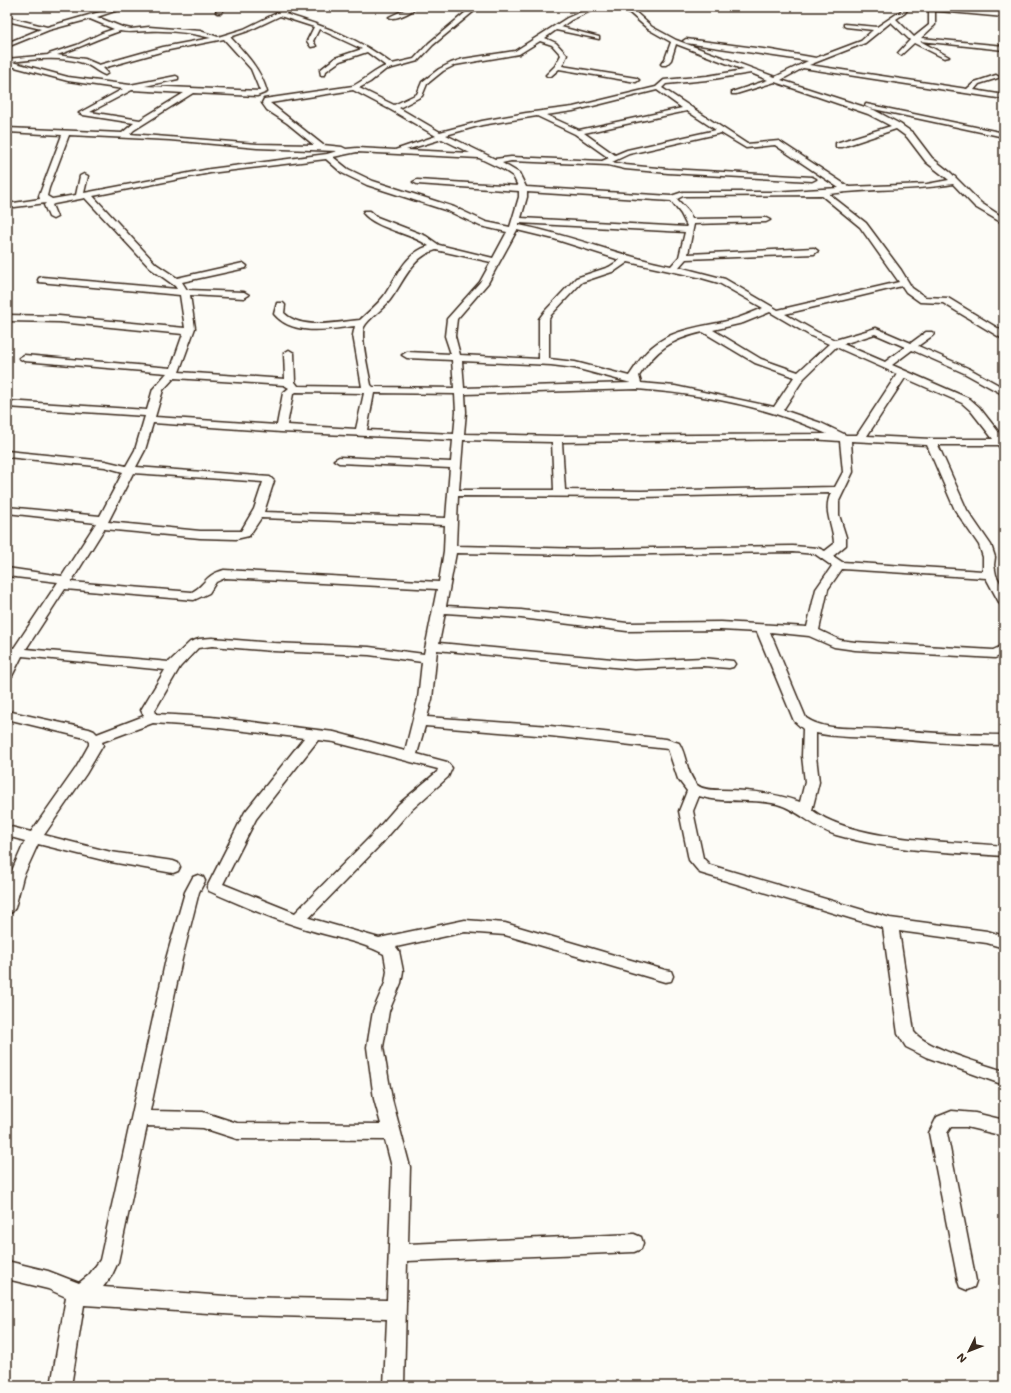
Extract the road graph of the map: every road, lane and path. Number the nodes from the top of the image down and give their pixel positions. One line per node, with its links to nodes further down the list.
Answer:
1 (124, 7): 12 (street)
2 (294, 7): 10 (street)
3 (413, 7): 13 (street)
4 (476, 7): 37 (street)
5 (597, 7): 18 (street)
6 (626, 7): 25 (street)
7 (906, 7): 15 (street)
8 (928, 7): 9 (main road)
9 (932, 7): 11 (main road); 26 (street)
10 (280, 14): 17 (street); 24 (street)
11 (1004, 14)
12 (92, 16): 19 (street); 20 (street)
13 (392, 17)
14 (7, 19): 19 (street)
15 (892, 19): 21 (street); 26 (street)
16 (846, 25): 21 (street)
17 (317, 27): 28 (street); 30 (street)
18 (556, 28): 22 (street); 23 (street)
19 (47, 29): 27 (street)
20 (120, 29): 24 (street); 33 (street)
21 (878, 29): 34 (street)
22 (540, 38): 40 (street); 57 (street)
23 (597, 38)
24 (225, 39): 39 (street); 52 (street)
25 (672, 40): 34 (street); 36 (street); 41 (street)
26 (916, 40): 29 (street); 31 (street); 32 (street)
27 (7, 45)
28 (314, 46)
29 (1004, 48)
30 (367, 50): 37 (street); 42 (street)
31 (901, 53)
32 (946, 56)
33 (44, 57): 35 (street); 39 (street)
34 (817, 60): 38 (street)
35 (7, 62): 48 (street)
36 (664, 64)
37 (390, 66): 50 (street)
38 (802, 66): 47 (street); 53 (street)
39 (99, 67): 48 (street)
40 (558, 67): 43 (street); 46 (street)
41 (752, 71): 47 (street); 51 (street)
42 (323, 74)
43 (550, 75)
44 (996, 77): 53 (street)
45 (176, 78): 49 (street)
46 (636, 80)
47 (775, 80): 54 (street); 56 (street)
48 (99, 83): 49 (street)
49 (132, 87): 52 (street); 60 (street)
50 (355, 88): 57 (street); 70 (street)
51 (658, 88): 58 (street); 59 (street)
52 (192, 91): 60 (street)
53 (969, 91): 55 (street)
54 (734, 93)
55 (1004, 97)
56 (840, 101): 61 (street); 68 (street)
57 (394, 108): 66 (street)
58 (688, 109): 63 (street); 64 (street)
59 (539, 114): 64 (street); 66 (street)
60 (141, 122): 67 (street)
61 (897, 126): 69 (street); 81 (street)
62 (7, 130): 65 (street)
63 (722, 131): 75 (street); 82 (street)
64 (578, 132): 75 (street)
65 (66, 133): 67 (street); 87 (street)
66 (442, 135): 72 (street); 74 (street)
67 (124, 136): 70 (street)
68 (1004, 136)
69 (839, 145)
70 (321, 146): 71 (street)
71 (352, 150): 72 (street); 73 (street)
72 (394, 152): 74 (street)
73 (328, 156): 85 (street); 94 (street)
74 (482, 156): 76 (street)
75 (614, 158): 77 (street)
76 (494, 162): 77 (street); 83 (street)
77 (605, 162): 79 (street)
78 (84, 176): 85 (street)
79 (812, 179)
80 (417, 182): 83 (street)
81 (953, 182): 82 (street); 92 (street)
82 (847, 189): 84 (street)
83 (522, 190): 86 (street); 94 (street)
84 (825, 192): 86 (street); 106 (street)
85 (84, 196): 87 (street); 105 (street)
86 (673, 200): 95 (street)
87 (49, 201): 88 (street); 90 (street)
88 (7, 206)
89 (367, 212): 97 (street)
90 (53, 217)
91 (766, 220): 95 (street)
92 (1004, 222)
93 (574, 223): 94 (street); 95 (street); 96 (street)
94 (514, 226): 96 (street); 101 (street)
95 (690, 226): 99 (street)
96 (568, 240): 100 (street)
97 (436, 247): 101 (street); 112 (street)
98 (814, 251): 99 (street)
99 (683, 257): 103 (street)
100 (627, 259): 103 (street); 125 (street)
101 (497, 261): 124 (street)
102 (243, 266): 105 (street)
103 (674, 269): 110 (street)
104 (42, 280): 107 (street)
105 (176, 281): 107 (street)
106 (904, 283): 110 (street); 115 (street)
107 (184, 292): 108 (street); 116 (street)
108 (244, 295)
109 (280, 306): 112 (street)
110 (773, 311): 114 (street); 119 (street)
111 (7, 318): 116 (street)
112 (363, 323): 132 (street)
113 (1003, 323): 115 (street)
114 (703, 328): 129 (street); 130 (street)
115 (989, 328): 118 (street)
116 (189, 332): 127 (street)
117 (929, 334): 120 (street)
118 (1004, 336)
119 (835, 343): 120 (street); 126 (street); 129 (street)
120 (911, 347): 126 (street); 134 (street)
121 (289, 353): 131 (street)
122 (407, 355): 124 (street)
123 (24, 358): 127 (street)
124 (456, 358): 125 (street); 133 (street)
125 (544, 361): 130 (street)
126 (886, 365): 128 (street)
127 (174, 373): 131 (street); 137 (street)
128 (903, 373): 143 (street); 145 (street)
129 (800, 376): 136 (street)
130 (635, 383): 133 (street); 136 (street)
131 (292, 386): 132 (street); 138 (street)
132 (370, 390): 133 (street); 139 (street)
133 (459, 391): 140 (street)
134 (1004, 392)
135 (7, 404): 137 (street)
136 (777, 411): 141 (street)
137 (149, 417): 138 (street); 149 (street)
138 (282, 429): 139 (street)
139 (361, 432): 140 (street)
140 (459, 437): 142 (street); 148 (street)
141 (845, 438): 142 (street); 143 (street); 150 (street)
142 (557, 439): 152 (street)
143 (860, 439): 144 (street)
144 (931, 442): 145 (street); 161 (street)
145 (1002, 444)
146 (7, 454): 149 (street)
147 (339, 460): 148 (street)
148 (456, 465): 151 (street)
149 (130, 470): 154 (street); 155 (street)
150 (839, 490): 152 (street); 158 (street)
151 (453, 493): 152 (street); 156 (street)
152 (560, 494)
153 (7, 510): 155 (street)
154 (257, 515): 155 (street); 156 (street)
155 (102, 522): 162 (street)
156 (451, 522): 157 (street)
157 (450, 549): 158 (street); 163 (street)
158 (827, 555): 159 (street)
159 (839, 565): 161 (street); 167 (street)
160 (7, 572): 162 (street)
161 (990, 575): 164 (street)
162 (64, 583): 163 (street); 169 (street)
163 (444, 586): 165 (street)
164 (1004, 601)
165 (440, 609): 166 (street); 170 (street)
166 (762, 628): 167 (street); 177 (street)
167 (812, 632): 168 (street)
168 (1004, 649)
169 (12, 652): 171 (street); 173 (street)
170 (430, 653): 171 (street); 172 (street); 176 (street)
171 (175, 664): 175 (street)
172 (728, 664)
173 (7, 673)
174 (7, 715): 179 (street)
175 (152, 718): 178 (street); 179 (street)
176 (419, 721): 181 (street); 182 (street)
177 (810, 728): 180 (street); 183 (street)
178 (314, 735): 181 (street); 190 (street)
179 (95, 740): 185 (street)
180 (1004, 740)
181 (410, 756): 190 (street)
182 (694, 790): 183 (street); 191 (street)
183 (804, 812): 186 (street)
184 (7, 831): 185 (street)
185 (34, 838): 187 (street); 189 (street)
186 (1004, 851)
187 (173, 867)
188 (198, 881): 196 (street)
189 (7, 908)
190 (298, 920): 193 (street)
191 (890, 924): 192 (street); 195 (street)
192 (1004, 942)
193 (379, 944): 194 (street); 198 (street)
194 (665, 976)
195 (1004, 1078)
196 (140, 1118): 198 (street); 203 (street)
197 (1004, 1128): 202 (street)
198 (391, 1132): 200 (street)
199 (634, 1243): 200 (street)
200 (398, 1253): 204 (street)
201 (7, 1270): 203 (street)
202 (967, 1281)
203 (76, 1295): 204 (street); 205 (street)
204 (397, 1310): 206 (street)
205 (61, 1386)
206 (394, 1386)

